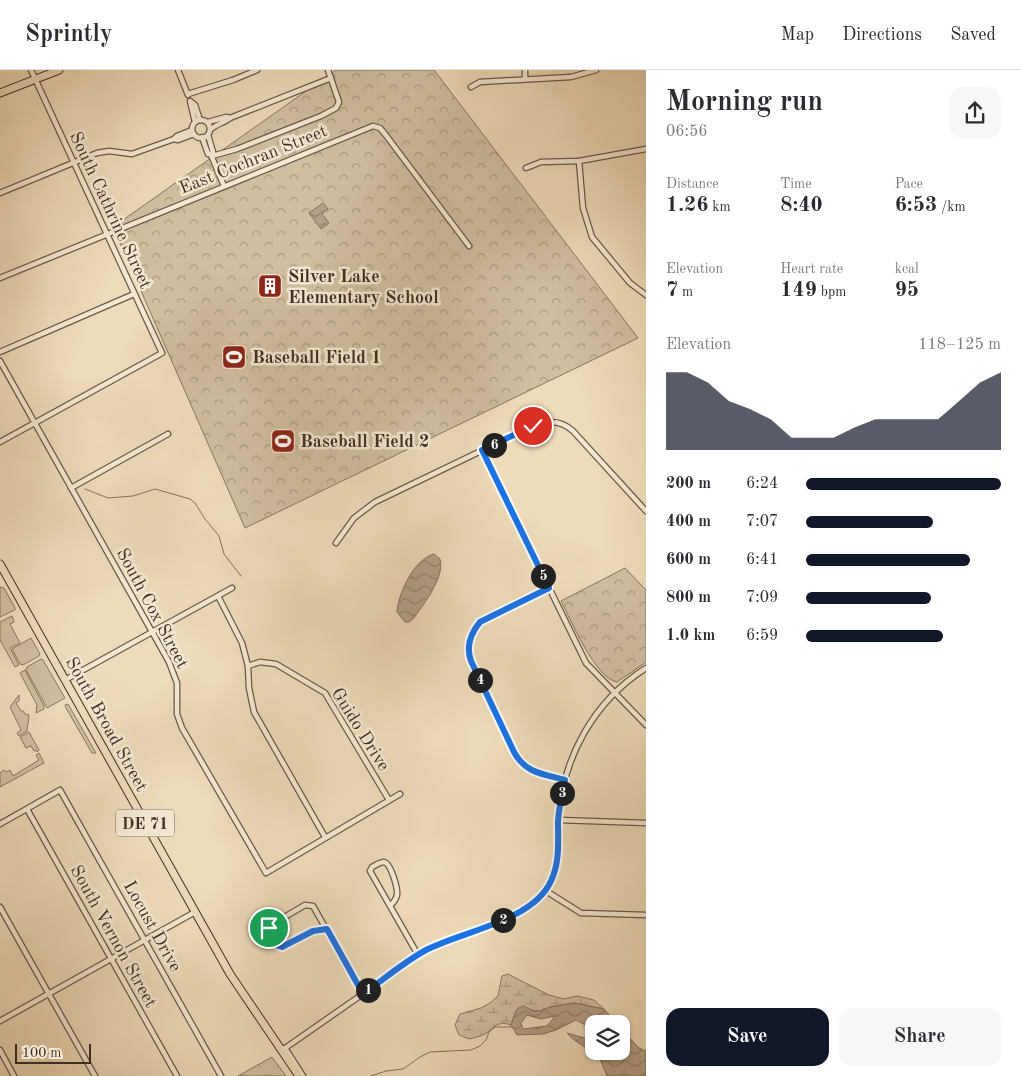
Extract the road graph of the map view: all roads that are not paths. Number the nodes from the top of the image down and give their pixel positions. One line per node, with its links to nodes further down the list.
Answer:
1 (31, 70): 9 (street, South Cathrine Street)
2 (59, 70): 9 (main road)
3 (179, 70): 13 (street)
4 (257, 70): 13 (street)
5 (328, 70): 8 (street)
6 (525, 70): 10 (street)
7 (596, 70): 10 (street)
8 (332, 78): 14 (street); 21 (street)
9 (36, 79): 12 (main road); 23 (street, South Cathrine Street)
10 (525, 79): 11 (street)
11 (471, 87)
12 (0, 93)
13 (188, 94): 15 (street)
14 (230, 118): 16 (street); 18 (street)
15 (198, 121): 16 (street); 17 (street)
16 (208, 122): 18 (street)
17 (193, 132): 19 (street); 23 (street)
18 (209, 132): 19 (street); 21 (street)
19 (202, 138): 21 (street)
20 (646, 149): 22 (street)
21 (211, 155): 25 (street)
22 (579, 161): 24 (street); 31 (street)
23 (75, 162): 26 (street); 27 (street, South Cathrine Street)
24 (526, 168)
25 (224, 186): 27 (street, East Cochran Street); 28 (street, East Cochran Street)
26 (0, 193)
27 (108, 234): 29 (street, East Cochran Street); 30 (street, South Cathrine Street)
28 (469, 246)
29 (0, 278)
30 (134, 294): 32 (street); 34 (street, South Cathrine Street)
31 (646, 295)
32 (0, 352)
33 (0, 361): 34 (street, South Cox Street)
34 (35, 423): 36 (street); 38 (street, South Cox Street)
35 (168, 434): 38 (street)
36 (0, 442)
37 (482, 450): 39 (street); 40 (street); 43 (street)
38 (71, 488): 45 (street, South Cox Street)
39 (646, 511)
40 (336, 543)
41 (0, 564): 48 (main road, South Broad Street / DE 71)
42 (232, 588): 44 (street)
43 (549, 588): 49 (street); 51 (street)
44 (218, 596): 45 (street); 46 (street)
45 (152, 632): 48 (street); 58 (street, South Cox Street)
46 (248, 666): 53 (street, Guido Drive); 58 (street)
47 (646, 668): 49 (street)
48 (66, 680): 62 (main road, South Broad Street / DE 71)
49 (614, 693): 50 (street); 51 (street)
50 (646, 725)
51 (565, 780): 55 (street)
52 (400, 794): 53 (street)
53 (388, 800): 58 (street)
54 (27, 810): 57 (street); 65 (street, Locust Drive); 67 (street, South Vernon Street)
55 (558, 820): 56 (street); 59 (street)
56 (646, 823)
57 (0, 824)
58 (325, 837)
59 (546, 891): 63 (street); 66 (street)
60 (390, 906): 60 (street); 66 (street)
61 (0, 907): 68 (street)
62 (195, 912): 65 (street); 72 (main road, South Broad Street / DE 71)
63 (646, 915)
64 (327, 929): 64 (street); 69 (street)
65 (145, 940): 67 (street); 76 (street, Locust Drive)
66 (418, 955): 69 (street)
67 (111, 959): 68 (street); 75 (street, South Vernon Street)
68 (49, 994): 70 (street); 74 (street)
69 (363, 994): 72 (street)
70 (0, 1021)
71 (0, 1050): 73 (street)
72 (283, 1050): 77 (main road, South Broad Street / DE 71); 78 (street)
73 (14, 1076)
74 (95, 1076)
75 (177, 1076)
76 (221, 1076)
77 (298, 1076)
78 (303, 1076)

